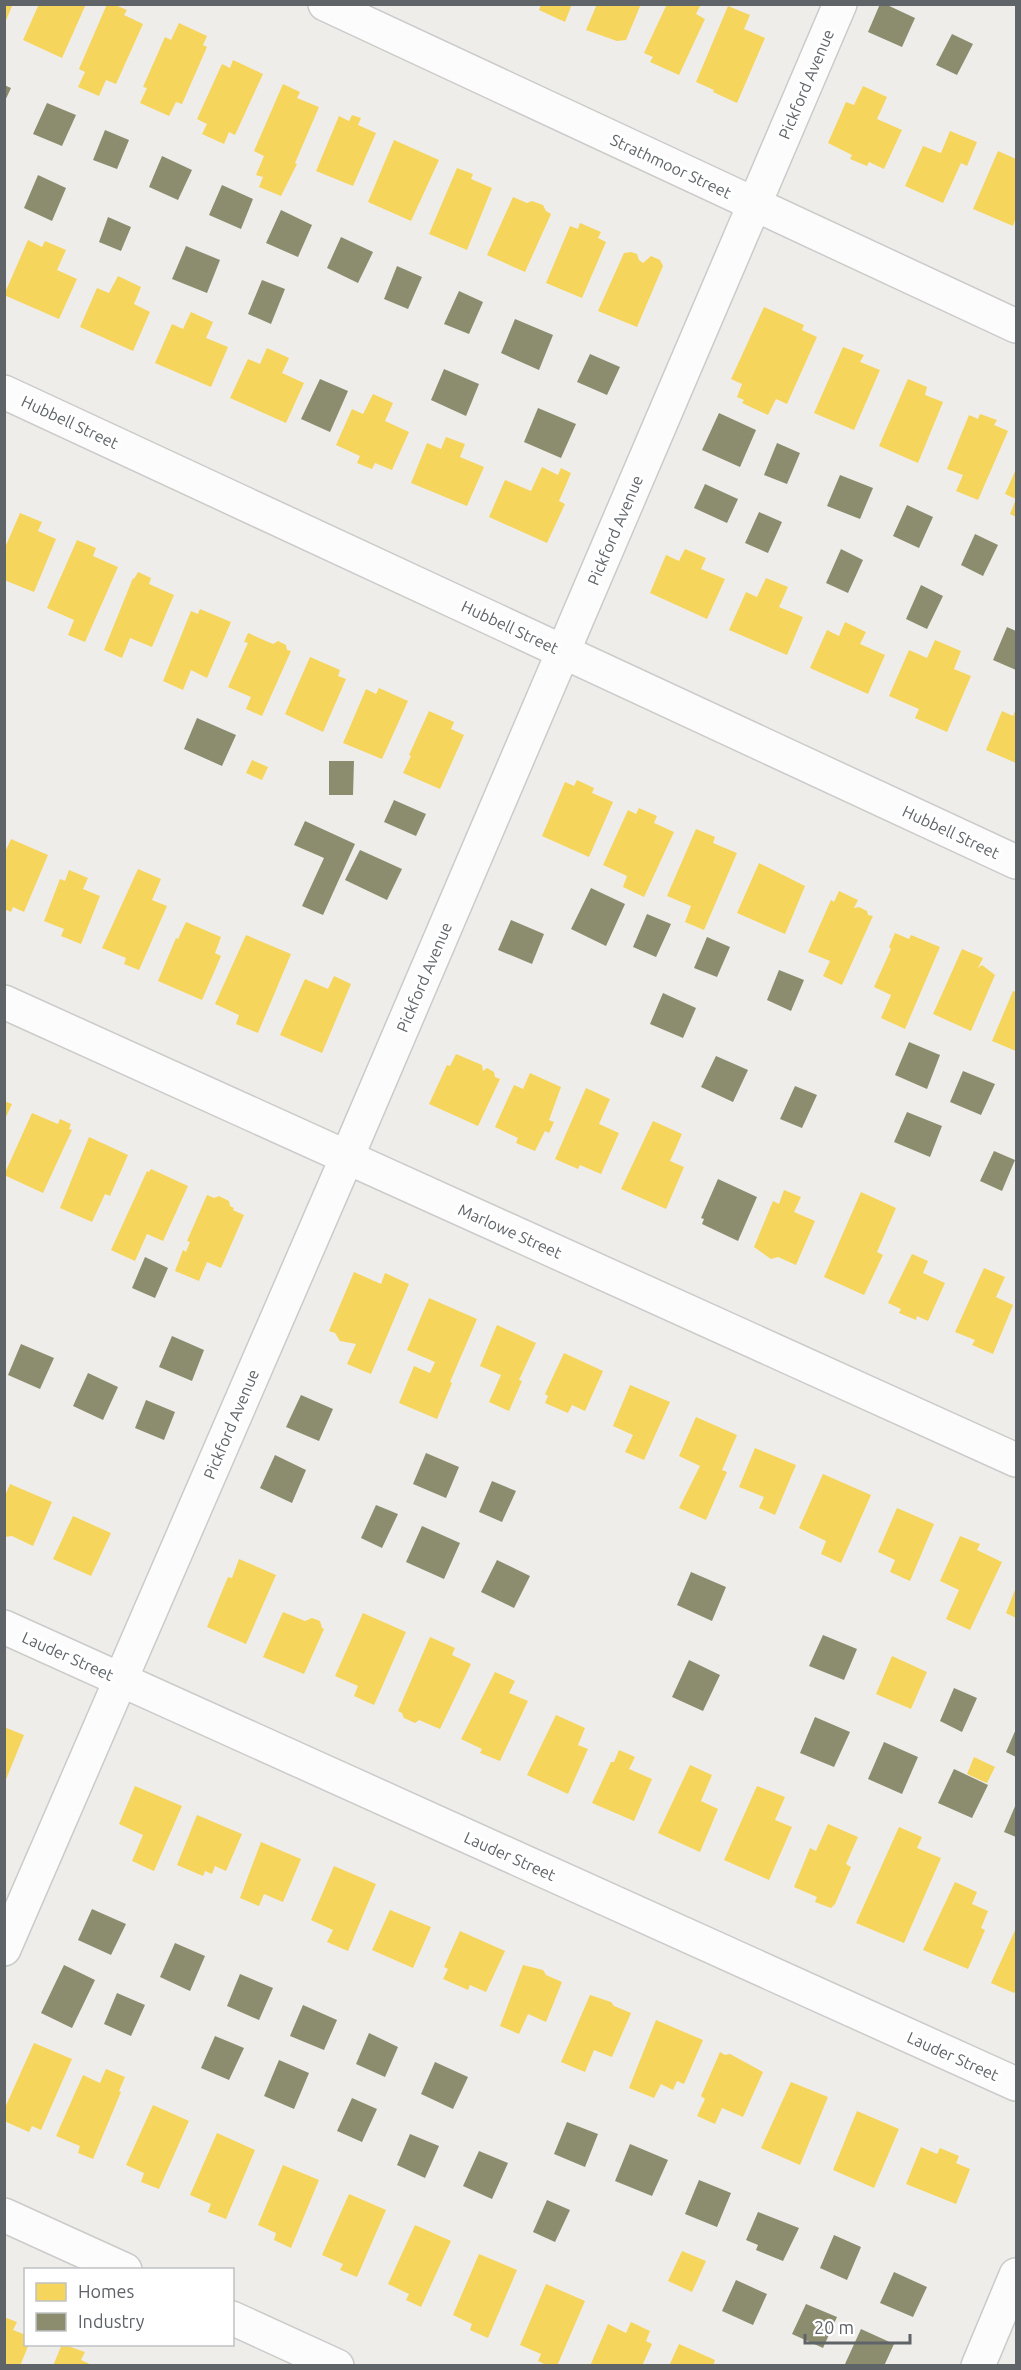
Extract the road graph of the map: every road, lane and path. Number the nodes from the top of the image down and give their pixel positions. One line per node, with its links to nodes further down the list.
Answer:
1 (325, 4): 3 (street, Strathmoor Street)
2 (840, 4): 3 (street, Pickford Avenue)
3 (754, 205): 4 (street, Strathmoor Street); 6 (street, Pickford Avenue)
4 (1017, 326)
5 (4, 392): 6 (street, Hubbell Street)
6 (563, 651): 7 (street, Hubbell Street); 9 (street, Pickford Avenue)
7 (1017, 862)
8 (4, 1002): 9 (street, Marlowe Street)
9 (347, 1157): 10 (street, Marlowe Street); 12 (street, Pickford Avenue)
10 (1017, 1460)
11 (4, 1627): 12 (street, Lauder Street)
12 (120, 1680): 13 (street, Pickford Avenue); 14 (street, Lauder Street)
13 (4, 1949)
14 (1017, 2084)
15 (4, 2215): 16 (street)
16 (121, 2268)
17 (1017, 2275): 20 (street)
18 (234, 2319): 19 (street)
19 (337, 2366)
20 (978, 2366)

